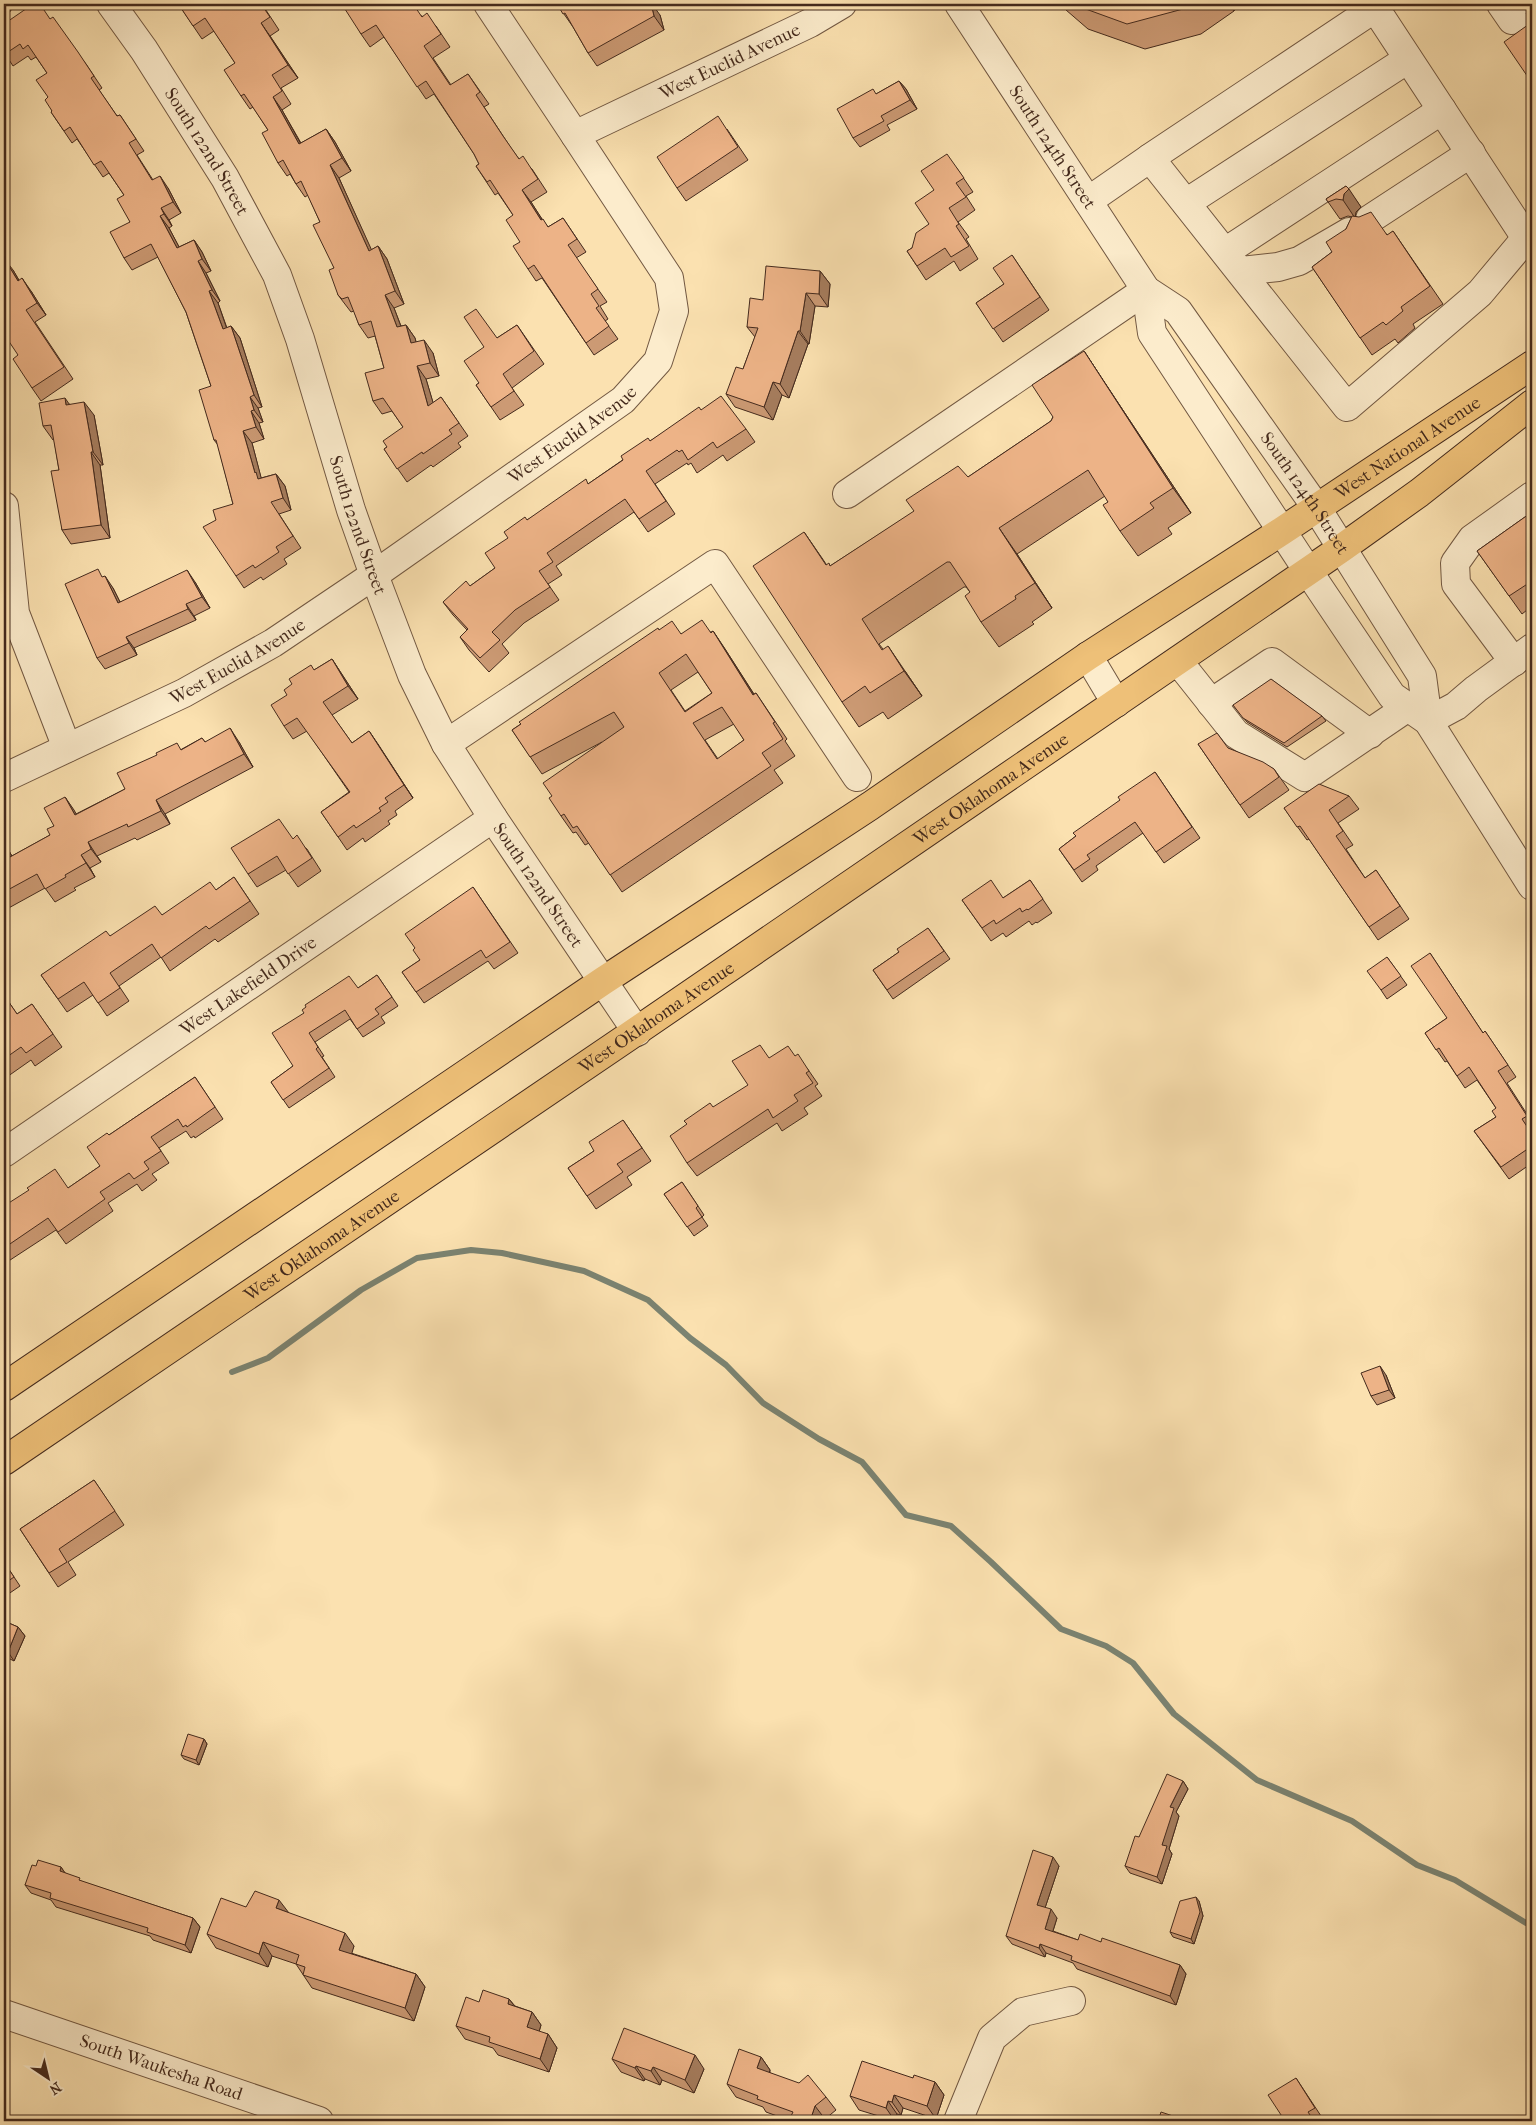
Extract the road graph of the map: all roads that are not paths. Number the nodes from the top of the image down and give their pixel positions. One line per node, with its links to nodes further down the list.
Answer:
1 (111, 4): 26 (street, South 122nd Street)
2 (488, 4): 9 (street)
3 (842, 4): 9 (street, West Euclid Avenue)
4 (960, 4): 12 (street, South 124th Street)
5 (1501, 4): 6 (street)
6 (1532, 6)
7 (1408, 59): 8 (street); 11 (street); 13 (street)
8 (1442, 110): 10 (street); 15 (street)
9 (575, 135): 26 (street, West Euclid Avenue)
10 (1471, 153): 14 (street); 15 (street)
11 (1150, 158): 12 (street); 13 (street)
12 (1088, 201): 16 (street, South 124th Street)
13 (1186, 203): 15 (street)
14 (1529, 238): 15 (street)
15 (1233, 261)
16 (1146, 290): 19 (street); 22 (street, South 124th Street); 23 (street, South 124th Street)
17 (1532, 365): 22 (main road, West National Avenue)
18 (1532, 404): 24 (main road, West National Avenue)
19 (847, 494)
20 (1532, 496): 27 (street)
21 (4, 506): 35 (street)
22 (1316, 507): 23 (main road, West National Avenue); 24 (street, South 124th Street)
23 (1282, 531): 25 (street, South 124th Street); 28 (main road)
24 (1342, 548): 25 (main road, West National Avenue); 32 (street, South 124th Street)
25 (1308, 571): 29 (main road, West Oklahoma Avenue); 32 (street, South 124th Street)
26 (374, 575): 34 (street, South 122nd Street); 35 (street, West Euclid Avenue)
27 (1523, 655): 32 (street)
28 (1088, 656): 30 (street); 40 (main road)
29 (1178, 661): 30 (main road, West Oklahoma Avenue); 31 (street)
30 (1116, 702): 41 (main road, West Oklahoma Avenue)
31 (1211, 703): 33 (street); 33 (street)
32 (1418, 714): 33 (street); 39 (street, South 124th Street)
33 (1370, 734)
34 (446, 744): 36 (street); 38 (street, South 122nd Street)
35 (67, 748): 37 (street, West Euclid Avenue)
36 (857, 777)
37 (4, 778)
38 (493, 818): 40 (street, South 122nd Street); 42 (street, West Lakefield Drive)
39 (1532, 886)
40 (603, 981): 41 (street, South 122nd Street); 43 (main road)
41 (637, 1032): 44 (main road, West Oklahoma Avenue)
42 (4, 1153)
43 (4, 1387)
44 (4, 1461)
45 (1071, 2001): 48 (street)
46 (4, 2014): 47 (street, South Waukesha Road)
47 (319, 2121)
48 (958, 2121)

